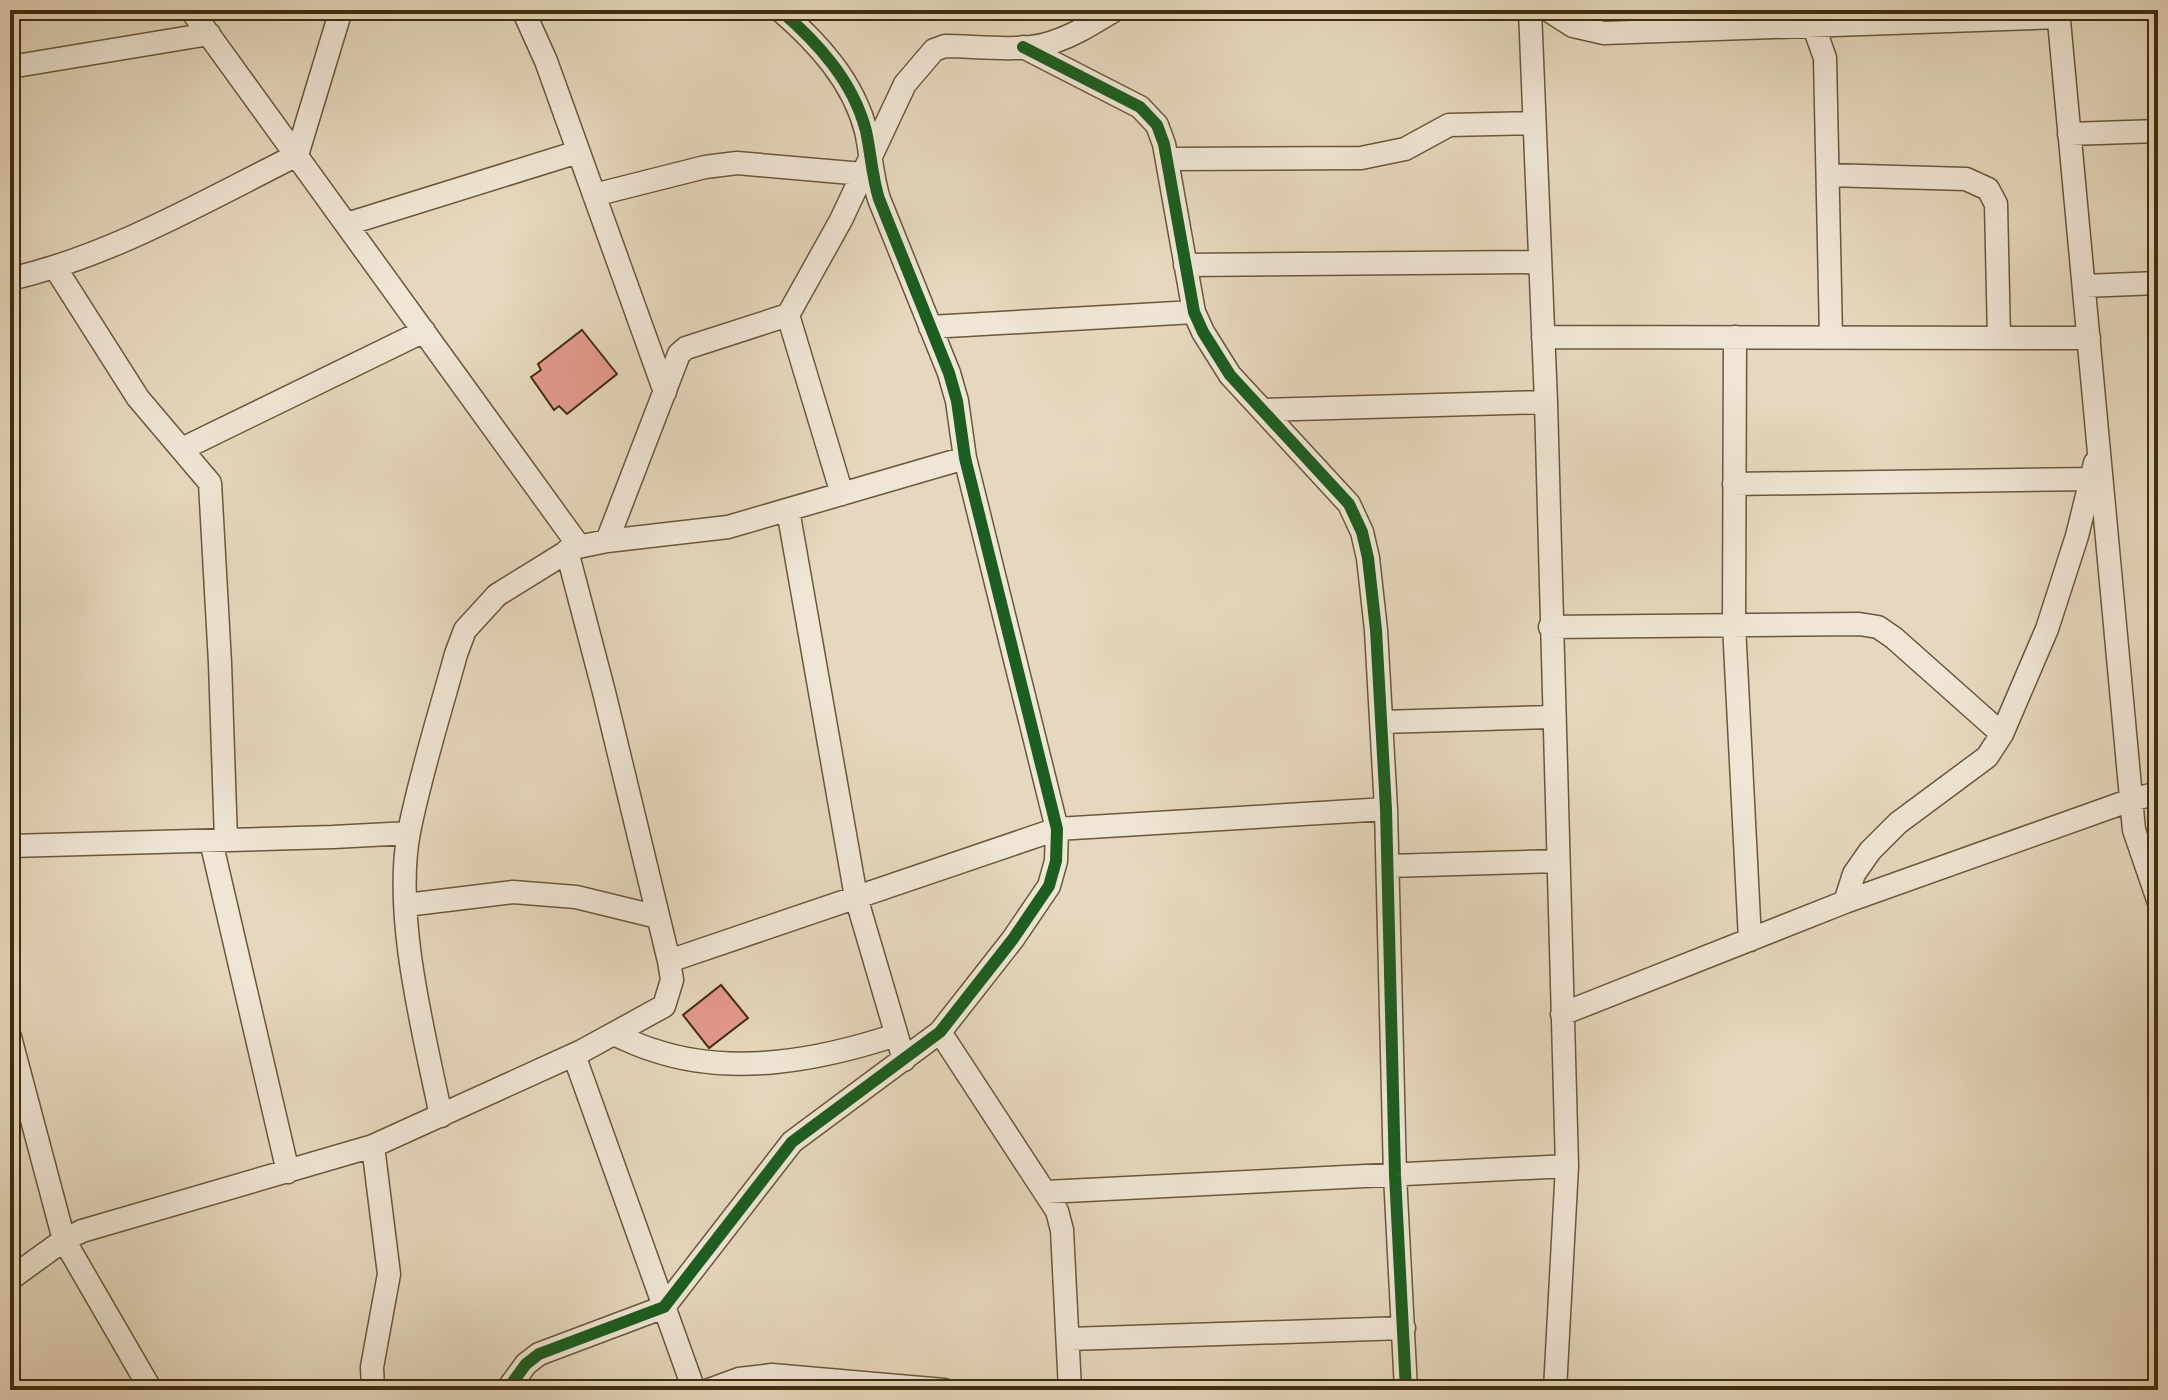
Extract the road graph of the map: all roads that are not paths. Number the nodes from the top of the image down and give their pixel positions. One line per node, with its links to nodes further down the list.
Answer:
1 (191, 10): 10 (street)
2 (341, 10): 17 (street)
3 (523, 10): 16 (street)
4 (780, 10): 19 (street)
5 (1115, 10): 11 (street)
6 (1530, 10): 13 (street)
7 (1548, 10): 9 (street)
8 (2058, 14): 9 (street); 15 (street)
9 (1810, 18): 20 (street)
10 (209, 34): 12 (street); 17 (street)
11 (1023, 47): 18 (street); 19 (street)
12 (10, 67)
13 (1534, 123): 18 (street); 23 (street)
14 (2158, 131): 15 (street)
15 (2069, 134): 28 (street)
16 (578, 152): 21 (street); 22 (street)
17 (297, 155): 22 (street); 25 (street)
18 (1167, 159): 24 (street)
19 (866, 166): 21 (street); 30 (street); 31 (street)
20 (1828, 175): 35 (street); 36 (street)
21 (594, 195): 38 (street)
22 (347, 224): 32 (street)
23 (1540, 262): 24 (street); 33 (street)
24 (1185, 265): 29 (street)
25 (56, 269): 26 (street); 42 (street)
26 (10, 279)
27 (2158, 283): 28 (street)
28 (2084, 286): 37 (street)
29 (1194, 312): 31 (street); 40 (street)
30 (788, 315): 38 (street); 46 (street)
31 (930, 327): 43 (street)
32 (424, 331): 42 (street); 49 (street)
33 (1543, 337): 34 (street); 39 (street)
34 (1735, 337): 35 (street); 45 (street)
35 (1831, 337): 36 (street)
36 (1999, 338): 37 (street)
37 (2089, 338): 41 (street)
38 (665, 392): 48 (street)
39 (1546, 402): 40 (street); 51 (street)
40 (1263, 410): 53 (street)
41 (2099, 447): 44 (street); 56 (street)
42 (182, 449): 60 (street)
43 (965, 458): 46 (street); 58 (street)
44 (2091, 479): 45 (street); 54 (street)
45 (1734, 484): 50 (street)
46 (842, 494): 47 (street)
47 (788, 510): 48 (street); 64 (street)
48 (607, 541): 49 (street)
49 (573, 548): 59 (street); 68 (street)
50 (1734, 625): 51 (street); 54 (street); 69 (street)
51 (1550, 627): 52 (street)
52 (1553, 717): 53 (street); 62 (street)
53 (1381, 722): 57 (street)
54 (2002, 734): 66 (street)
55 (2158, 793): 56 (street)
56 (2131, 800): 65 (street); 66 (street)
57 (1386, 809): 58 (street); 63 (street)
58 (1057, 829): 64 (street); 72 (street)
59 (409, 833): 60 (street); 67 (street)
60 (219, 841): 61 (street); 81 (street)
61 (10, 846)
62 (1556, 861): 63 (street); 71 (street)
63 (1388, 866): 82 (street)
64 (856, 897): 70 (street); 74 (street)
65 (2158, 900)
66 (1845, 902): 69 (street)
67 (406, 905): 68 (street); 78 (street)
68 (658, 917): 70 (street)
69 (1750, 940): 71 (street)
70 (669, 961): 73 (street)
71 (1562, 1014): 80 (street)
72 (940, 1032): 77 (street); 83 (street)
73 (613, 1034): 74 (street); 76 (street)
74 (896, 1035): 77 (street)
75 (10, 1037): 84 (street)
76 (574, 1055): 78 (street); 86 (street)
77 (904, 1060): 86 (street)
78 (441, 1116): 79 (street)
79 (373, 1146): 81 (street); 90 (street)
80 (1567, 1166): 82 (street); 97 (street)
81 (288, 1172): 84 (street)
82 (1395, 1175): 83 (street); 87 (street)
83 (1046, 1192): 88 (street)
84 (64, 1240): 85 (street); 89 (street)
85 (10, 1279)
86 (664, 1307): 91 (street); 92 (street)
87 (1404, 1328): 88 (street); 96 (street)
88 (1069, 1339): 95 (street)
89 (151, 1390)
90 (373, 1390)
91 (507, 1390)
92 (694, 1390)
93 (709, 1390): 94 (street)
94 (944, 1390)
95 (1070, 1390)
96 (1406, 1390)
97 (1555, 1390)

